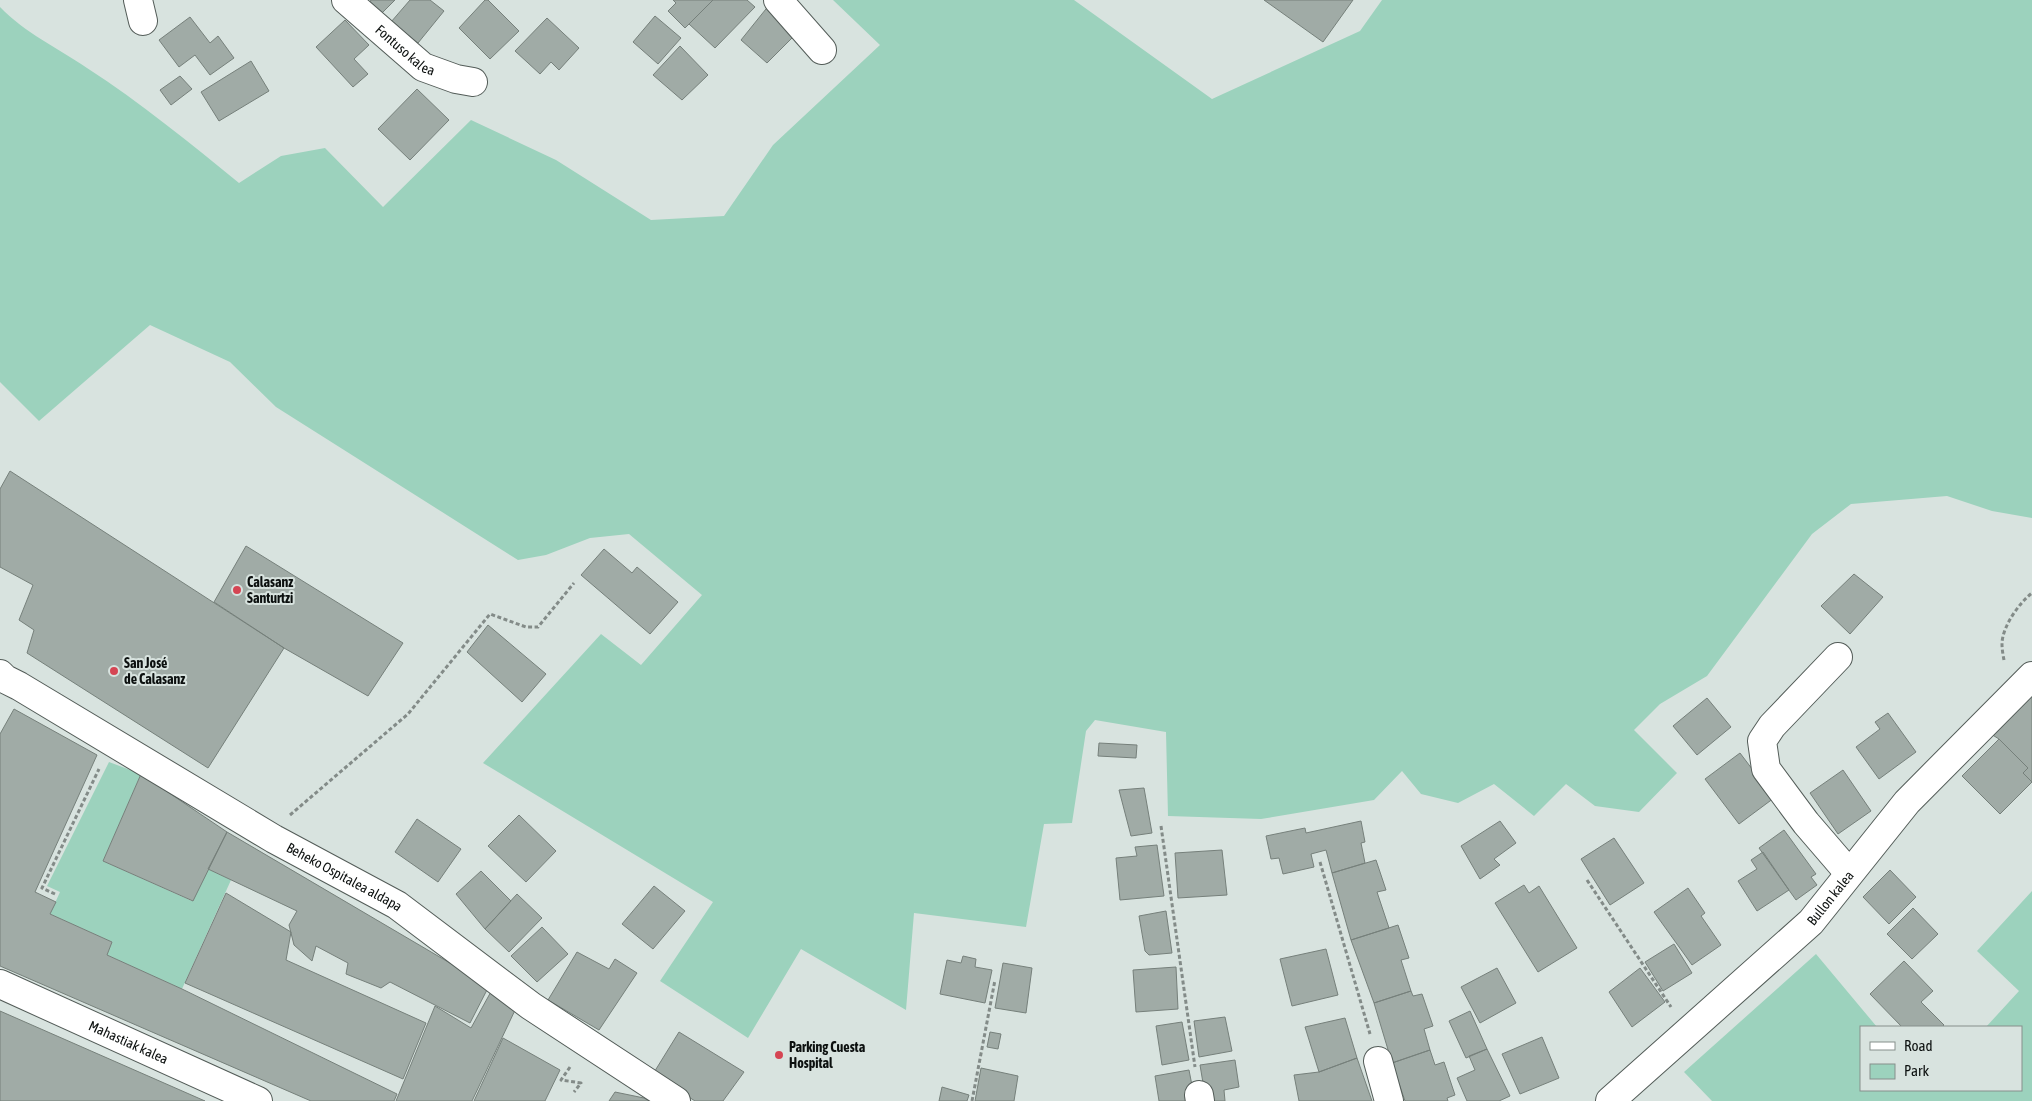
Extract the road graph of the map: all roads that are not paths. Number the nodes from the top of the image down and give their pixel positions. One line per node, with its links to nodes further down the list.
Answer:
1 (346, 0): 4 (street, Fontuso kalea)
2 (778, 0): 3 (street)
3 (822, 50)
4 (473, 82)
5 (1838, 658): 8 (street)
6 (1, 680): 12 (street, Beheko Ospitalea aldapa)
7 (2023, 684): 8 (street, Bullon kalea)
8 (1849, 873): 14 (street, Bullon kalea)
9 (0, 984): 11 (street, Mahastiak kalea)
10 (1378, 1061): 13 (street)
11 (258, 1101)
12 (676, 1101)
13 (1389, 1101)
14 (1610, 1101)

